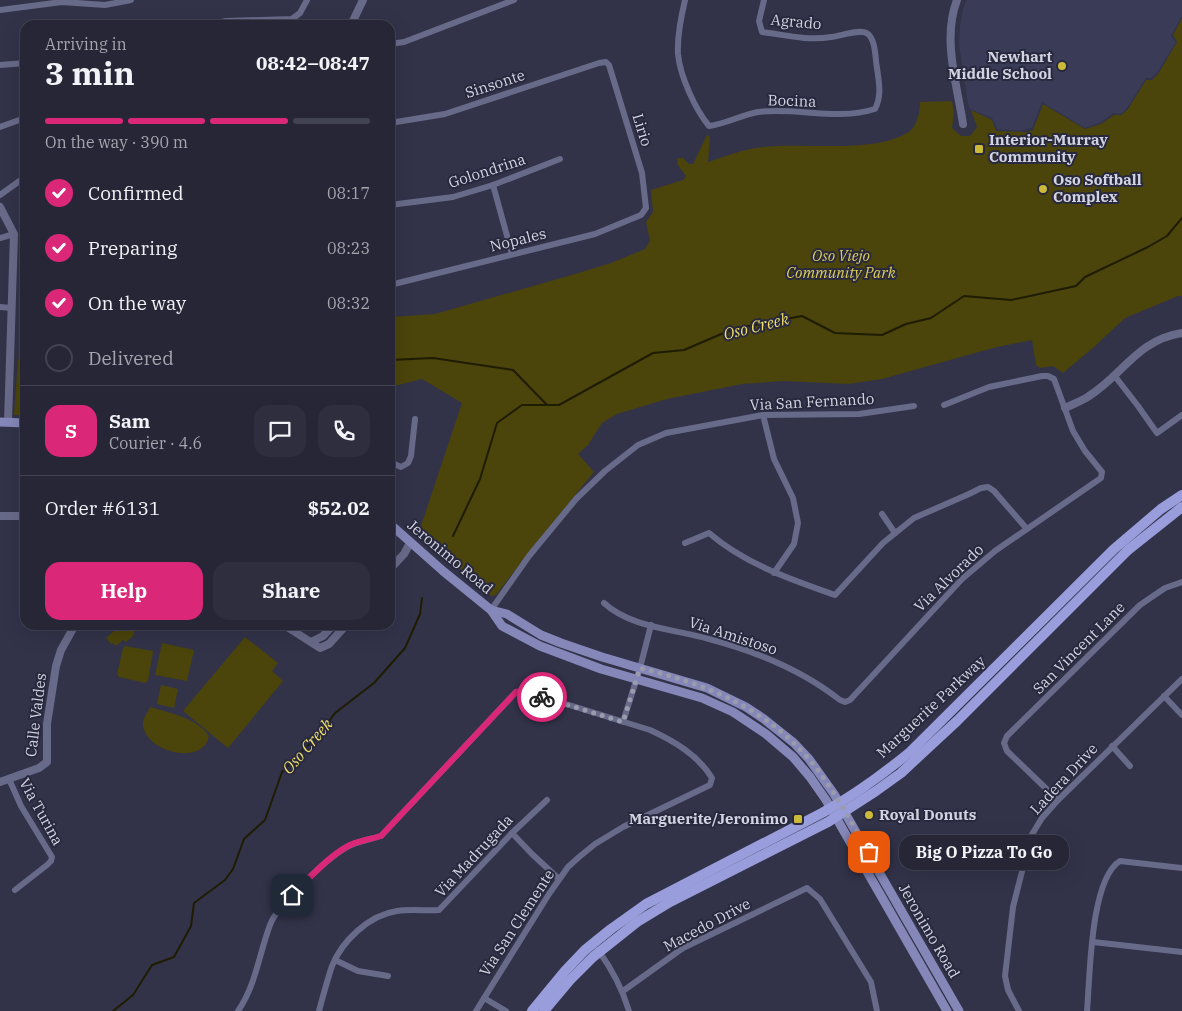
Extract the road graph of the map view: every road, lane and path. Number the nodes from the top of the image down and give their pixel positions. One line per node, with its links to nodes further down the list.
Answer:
1 (131, 0): 8 (street)
2 (307, 0): 9 (street)
3 (514, 0): 11 (street)
4 (685, 0): 15 (street, Bocina)
5 (764, 0): 15 (street, Agrado)
6 (956, 0): 18 (street)
7 (361, 1): 10 (street)
8 (0, 10)
9 (259, 20)
10 (353, 20)
11 (395, 43)
12 (606, 62): 17 (street, Sinsonte); 26 (street, Lirio)
13 (20, 64): 14 (street)
14 (0, 66)
15 (874, 109)
16 (20, 120): 19 (street)
17 (395, 122)
18 (963, 124)
19 (0, 127)
20 (560, 159): 22 (street, Golondrina)
21 (20, 181): 23 (street)
22 (493, 185): 24 (street, Golondrina); 29 (street)
23 (0, 195)
24 (395, 204)
25 (0, 208): 27 (street)
26 (646, 208): 29 (street, Nopales)
27 (14, 234): 28 (street); 32 (street)
28 (0, 238)
29 (512, 254): 30 (street, Nopales)
30 (395, 284)
31 (0, 307): 32 (street)
32 (12, 308): 41 (street)
33 (1182, 333): 34 (street)
34 (1114, 375): 37 (street); 39 (street)
35 (944, 405): 37 (street)
36 (914, 406): 38 (street, Via San Fernando)
37 (1064, 408): 50 (street, Via Alvorado)
38 (763, 415): 56 (street); 59 (street, Via San Fernando)
39 (1182, 415)
40 (415, 419): 43 (street)
41 (4, 422): 42 (main road)
42 (20, 423)
43 (395, 464)
44 (1182, 495): 79 (main road, Marguerite Parkway)
45 (1182, 507): 79 (main road, Marguerite Parkway)
46 (882, 514): 51 (street)
47 (0, 516): 48 (street)
48 (20, 516)
49 (395, 529): 52 (main road, Jeronimo Road)
50 (1027, 529): 51 (street); 70 (street, Via Alvorado)
51 (895, 533): 56 (street)
52 (410, 543): 54 (street); 55 (street); 59 (main road, Jeronimo Road)
53 (685, 543): 56 (street)
54 (395, 557)
55 (395, 564)
56 (774, 573)
57 (1182, 582): 78 (street, San Vincent Lane)
58 (604, 603): 60 (street, Via Amistoso)
59 (492, 610): 66 (main road, Jeronimo Road); 67 (main road, Jeronimo Road)
60 (651, 625): 66 (street); 70 (street, Via Amistoso)
61 (72, 630): 75 (street, Calle Valdes)
62 (292, 630): 65 (street)
63 (328, 630): 65 (street)
64 (341, 630): 65 (street)
65 (312, 642)
66 (640, 668): 67 (street); 79 (main road, Jeronimo Road)
67 (636, 678): 72 (street); 79 (main road, Jeronimo Road)
68 (1182, 679): 69 (street, Ladera Drive)
69 (1164, 696): 71 (street); 73 (street, Ladera Drive)
70 (850, 700)
71 (1182, 715)
72 (623, 722): 82 (street, Via San Clemente); 91 (street)
73 (1112, 746): 74 (street); 78 (street, Ladera Drive)
74 (1130, 766)
75 (8, 779): 76 (street, Calle Valdes); 83 (street, Via Turina)
76 (0, 782)
77 (547, 800): 80 (street, Via Madrugada)
78 (1058, 800): 101 (street, Ladera Drive)
79 (838, 810): 85 (main road, Marguerite Parkway); 99 (main road, Jeronimo Road); 100 (main road, Jeronimo Road)
80 (512, 833): 82 (street); 87 (street, Via Madrugada)
81 (1182, 868): 84 (street)
82 (559, 879): 90 (street, Via San Clemente)
83 (15, 890)
84 (1093, 942): 86 (street); 102 (street)
85 (596, 948): 89 (street); 95 (main road, Marguerite Parkway); 96 (main road, Marguerite Parkway)
86 (1182, 952)
87 (335, 960): 88 (street); 92 (street, Via Madrugada)
88 (388, 976)
89 (623, 991): 97 (street); 98 (street, Macedo Drive)
90 (484, 998): 93 (street, Via San Clemente); 94 (street)
91 (238, 1011)
92 (319, 1011)
93 (476, 1011)
94 (506, 1011)
95 (532, 1011)
96 (544, 1011)
97 (629, 1011)
98 (877, 1011)
99 (947, 1011)
100 (959, 1011)
101 (1019, 1011)
102 (1087, 1011)

